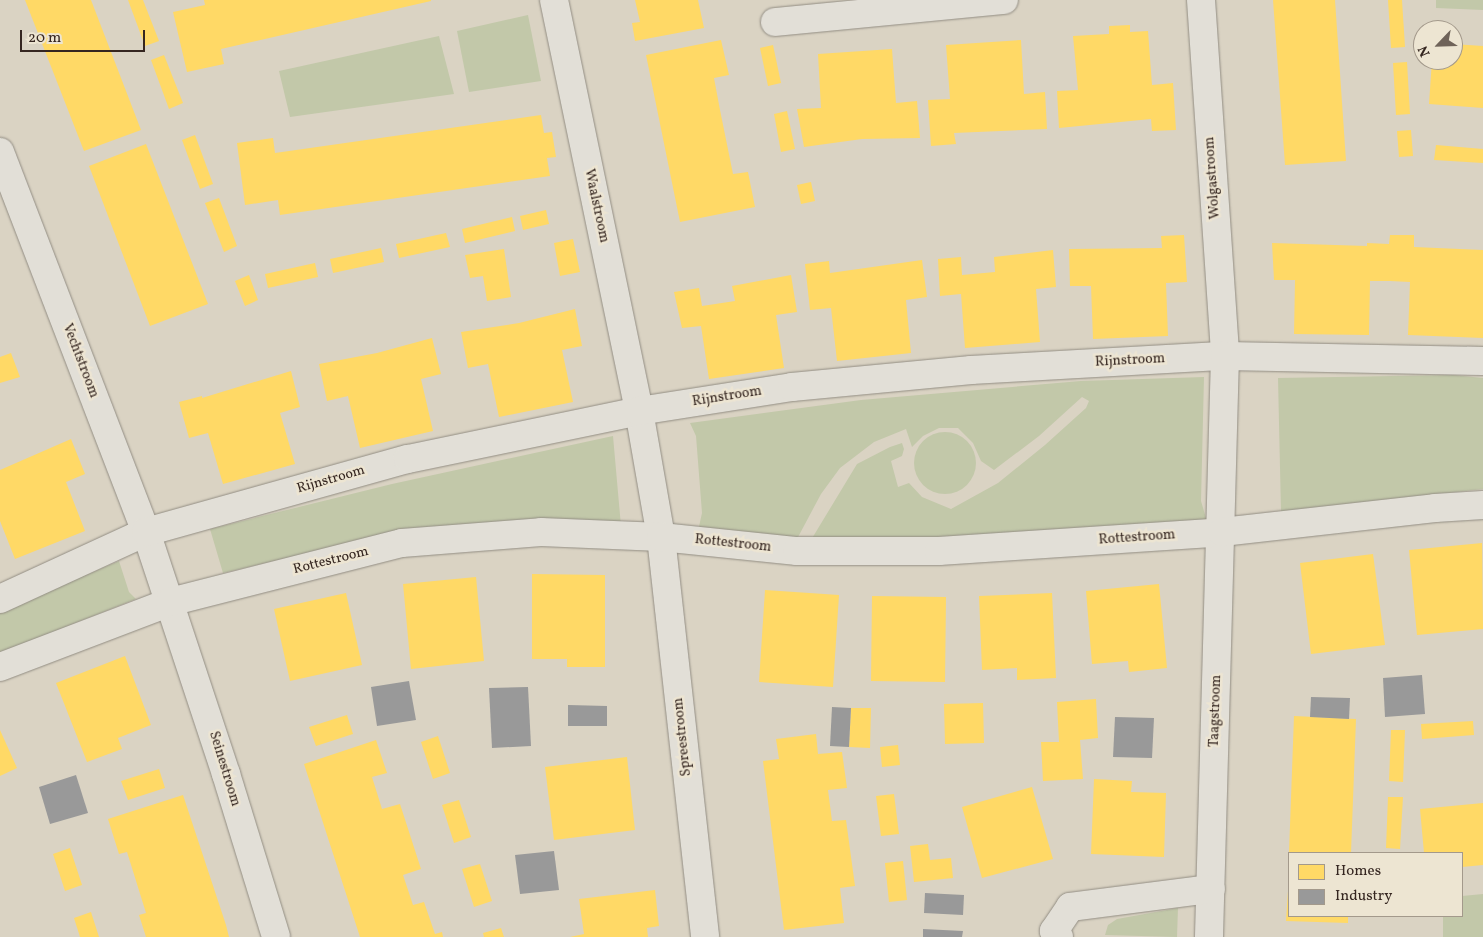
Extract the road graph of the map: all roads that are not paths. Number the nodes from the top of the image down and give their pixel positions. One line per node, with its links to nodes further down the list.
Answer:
1 (554, 0): 9 (street, Waalstroom)
2 (1004, 0): 4 (street)
3 (1201, 0): 7 (street, Wolgastroom)
4 (775, 22)
5 (0, 152): 6 (street, Vechtstroom)
6 (7, 192): 11 (street, Vechtstroom)
7 (1225, 356): 8 (street, Rijnstroom); 9 (street, Rijnstroom); 12 (street, Wolgastroom)
8 (1483, 361)
9 (639, 411): 11 (street, Rijnstroom); 13 (street, Waalstroom)
10 (1483, 505): 12 (street, Rottestroom)
11 (146, 532): 14 (street, Rijnstroom); 15 (street, Vechtstroom)
12 (1222, 532): 13 (street, Rottestroom); 17 (street, Taagstroom)
13 (661, 537): 15 (street, Rottestroom); 19 (street, Spreestroom)
14 (0, 599)
15 (170, 602): 16 (street, Rottestroom); 18 (street, Seinestroom)
16 (0, 667)
17 (1211, 889): 20 (street); 21 (street, Taagstroom)
18 (276, 937)
19 (705, 937)
20 (1059, 937)
21 (1209, 937)

